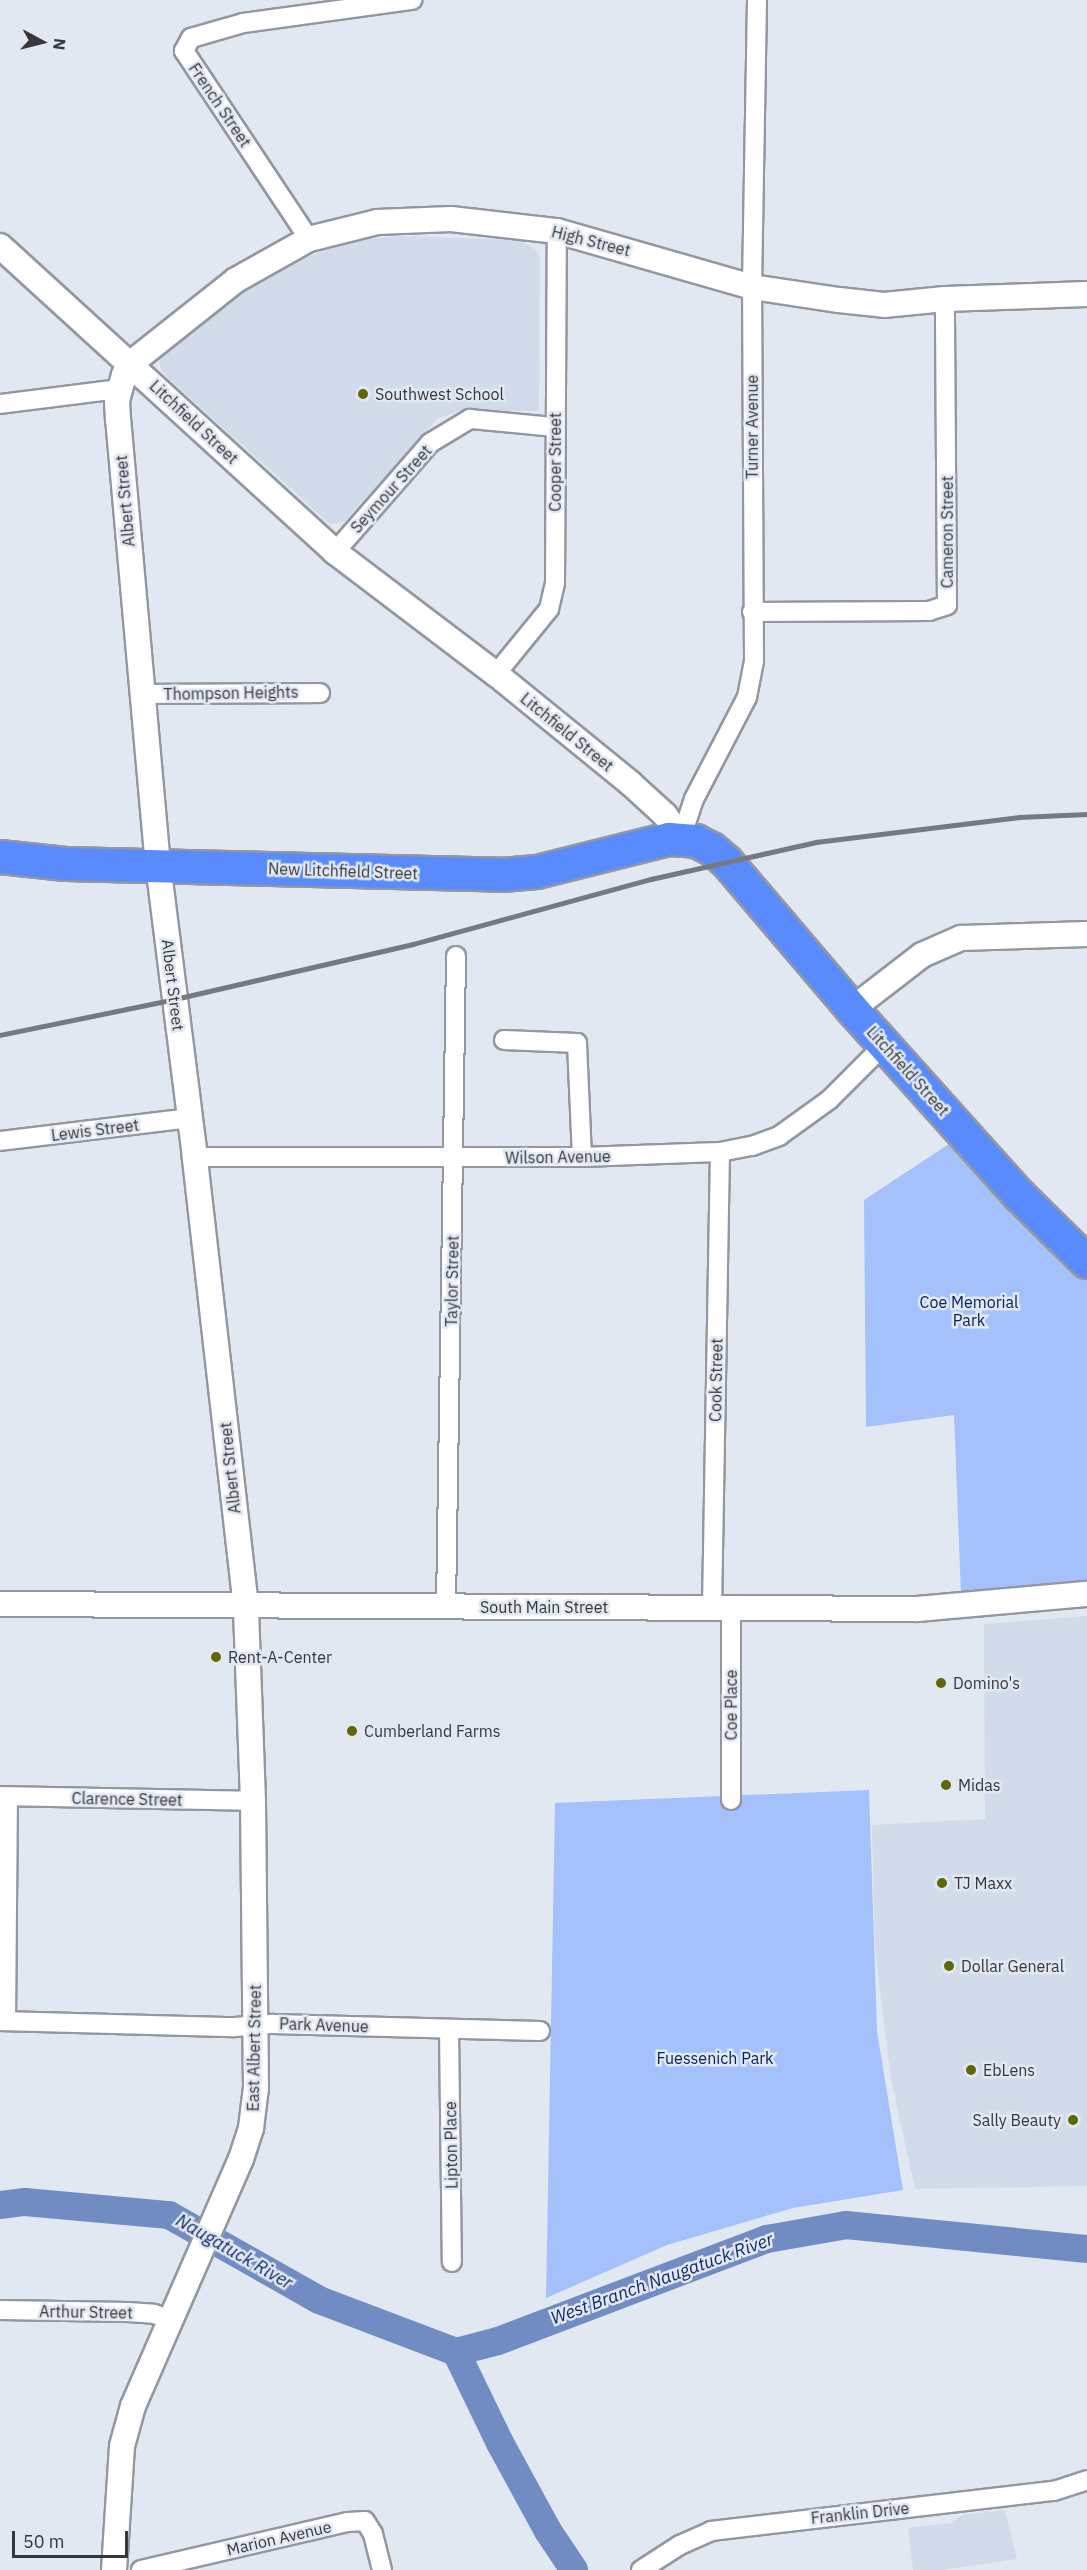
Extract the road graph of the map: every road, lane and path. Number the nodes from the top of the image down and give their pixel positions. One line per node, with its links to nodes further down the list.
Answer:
1 (412, 0): 4 (street, French Street)
2 (757, 0): 6 (street, Turner Avenue)
3 (557, 231): 4 (main road, High Street); 6 (main road, High Street); 12 (street, Cooper Street)
4 (309, 239): 9 (main road, High Street)
5 (0, 246): 9 (main road, Litchfield Street)
6 (752, 287): 8 (main road, High Street); 14 (street, Turner Avenue)
7 (1087, 294): 8 (main road, High Street)
8 (945, 299): 14 (street, Cameron Street)
9 (130, 364): 10 (main road, Albert Street); 13 (main road, Litchfield Street)
10 (119, 389): 11 (street); 17 (main road, Albert Street)
11 (0, 404)
12 (555, 427): 13 (street, Seymour Street); 15 (street, Cooper Street)
13 (334, 552): 15 (main road, Litchfield Street)
14 (752, 612): 18 (street, Turner Avenue)
15 (496, 674): 18 (main road, Litchfield Street)
16 (320, 693): 17 (street, Thompson Heights)
17 (142, 694): 20 (main road, Albert Street)
18 (681, 838): 20 (highway, New Litchfield Street); 23 (highway, Litchfield Street)
19 (0, 857): 20 (highway, New Litchfield Street)
20 (158, 866): 26 (main road, Albert Street)
21 (1087, 934): 23 (main road)
22 (456, 956): 30 (street, Taylor Street)
23 (852, 1009): 25 (highway, Litchfield Street)
24 (504, 1040): 31 (street)
25 (884, 1045): 28 (street, Wilson Avenue); 32 (highway, Litchfield Street)
26 (190, 1118): 27 (street, Lewis Street); 29 (main road, Albert Street)
27 (0, 1142)
28 (720, 1152): 31 (street, Wilson Avenue); 37 (street, Cook Street)
29 (195, 1157): 30 (street, Wilson Avenue); 35 (main road, Albert Street)
30 (455, 1157): 31 (street, Wilson Avenue); 36 (street, Taylor Street)
31 (582, 1157)
32 (1084, 1252)
33 (1087, 1594): 37 (main road, South Main Street)
34 (0, 1604): 35 (main road, South Main Street)
35 (246, 1607): 36 (main road, South Main Street); 40 (main road, East Albert Street)
36 (446, 1607): 37 (main road, South Main Street)
37 (721, 1609): 39 (street, Coe Place)
38 (4, 1797): 40 (street, Clarence Street); 41 (street)
39 (732, 1800)
40 (254, 1801): 42 (main road, East Albert Street)
41 (3, 2021): 42 (street, Park Avenue)
42 (256, 2025): 43 (street, Park Avenue); 47 (main road, East Albert Street)
43 (449, 2029): 44 (street, Park Avenue); 45 (street, Lipton Place)
44 (540, 2031)
45 (452, 2262)
46 (0, 2310): 47 (street, Arthur Street)
47 (171, 2320): 49 (main road, East Albert Street)
48 (1087, 2480): 52 (street, Franklin Drive)
49 (114, 2570)
50 (141, 2570): 51 (street, Marion Avenue)
51 (382, 2570)
52 (641, 2570)

